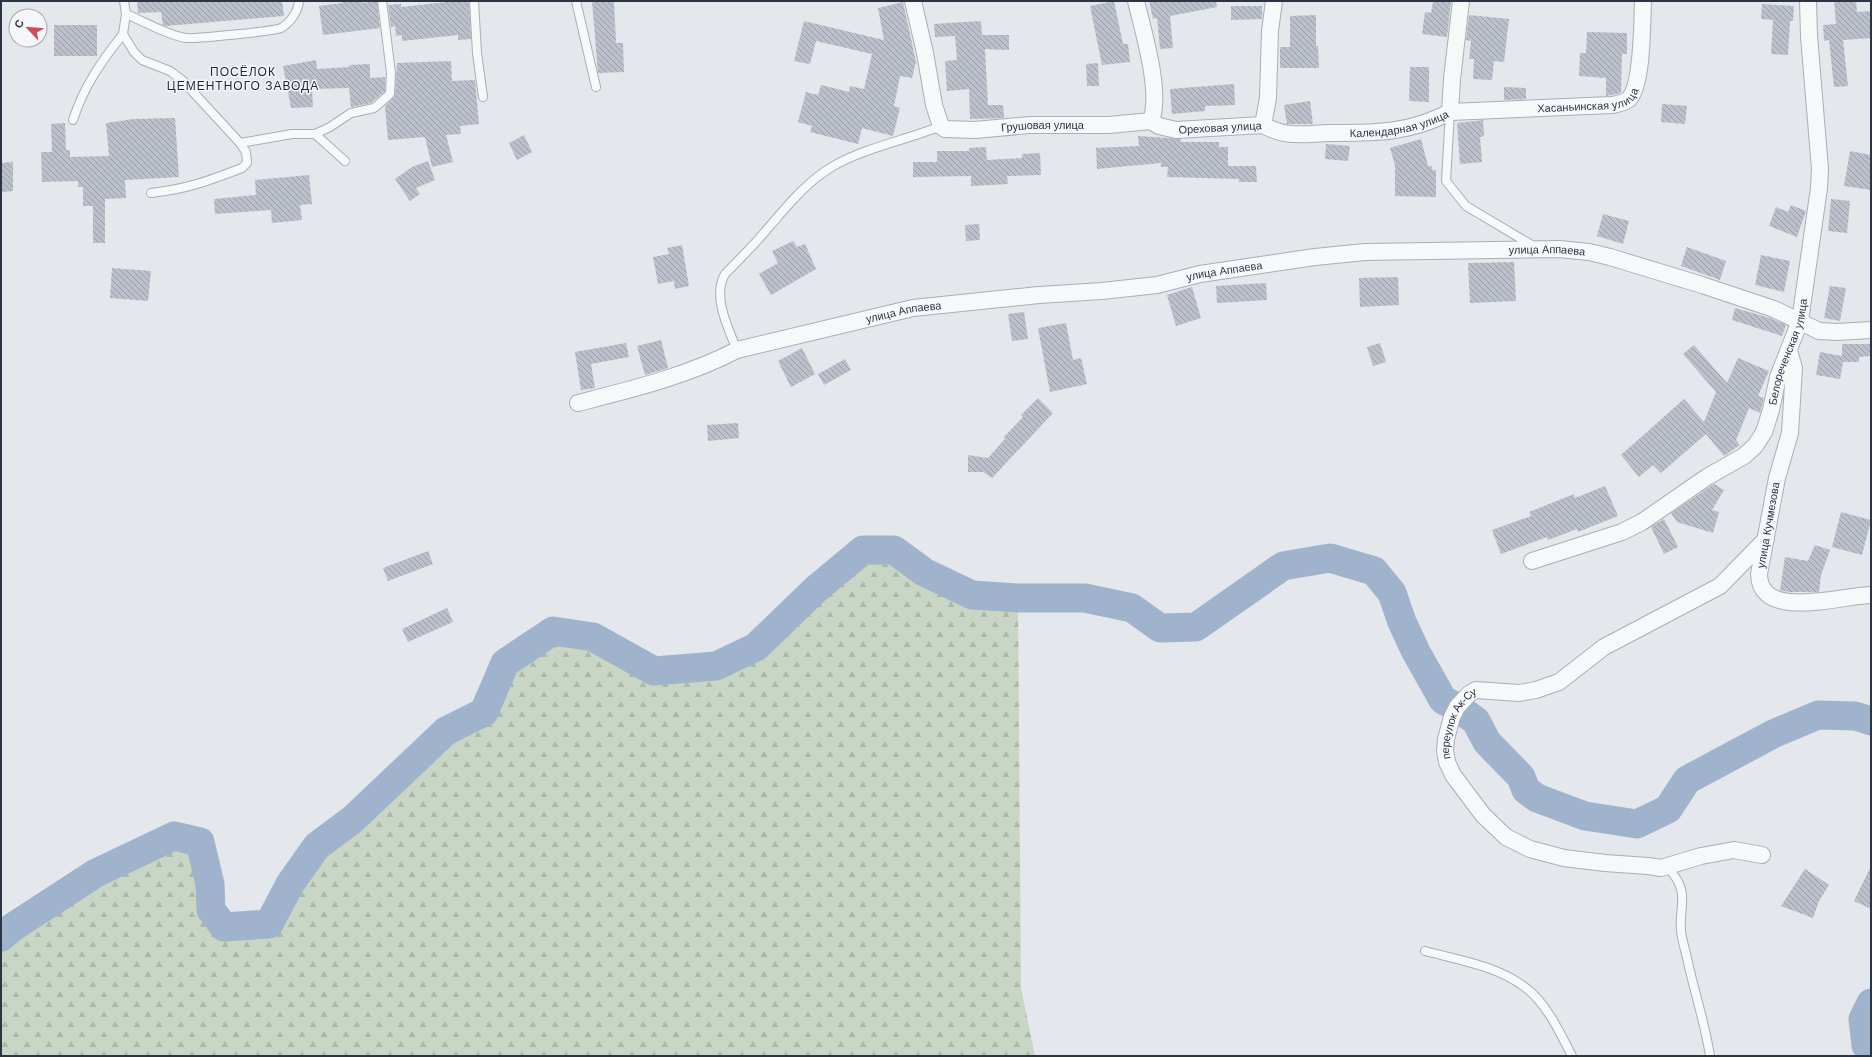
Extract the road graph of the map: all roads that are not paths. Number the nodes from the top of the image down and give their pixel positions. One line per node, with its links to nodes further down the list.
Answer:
1 (124, 1): 12 (lane)
2 (299, 1): 12 (lane)
3 (382, 1): 21 (lane)
4 (474, 1): 15 (lane)
5 (576, 1): 14 (lane)
6 (913, 1): 20 (street)
7 (1136, 1): 18 (street)
8 (1274, 1): 19 (street, Ореховая улица)
9 (1461, 1): 16 (street, Календарная улица)
10 (1643, 1): 16 (street, Хасаньинская улица)
11 (1808, 1): 26 (street, Белореченская улица)
12 (126, 14): 13 (lane)
13 (123, 34): 17 (lane); 22 (lane)
14 (596, 87)
15 (483, 97)
16 (1450, 112): 19 (street, Календарная улица); 25 (lane)
17 (73, 120)
18 (1151, 121): 19 (street, Ореховая улица); 20 (street, Грушовая улица)
19 (1263, 125)
20 (941, 126): 28 (lane)
21 (316, 134): 22 (lane); 23 (lane)
22 (240, 143): 24 (lane)
23 (345, 161)
24 (151, 192)
25 (1540, 250): 26 (street, улица Аппаева); 28 (street, улица Аппаева)
26 (1800, 321): 27 (street, улица Аппаева); 29 (street, Белореченская улица)
27 (1871, 330)
28 (737, 350): 30 (street, улица Аппаева)
29 (1789, 350): 31 (street, улица Кучмезова); 32 (street, Белореченская улица)
30 (578, 403)
31 (1766, 539): 33 (street, улица Кучмезова); 35 (street, переулок Ак-Су)
32 (1532, 561)
33 (1871, 595)
34 (1762, 855): 35 (street, переулок Ак-Су)
35 (1661, 868): 38 (lane)
36 (1425, 951): 37 (lane)
37 (1572, 1056)
38 (1710, 1056)

